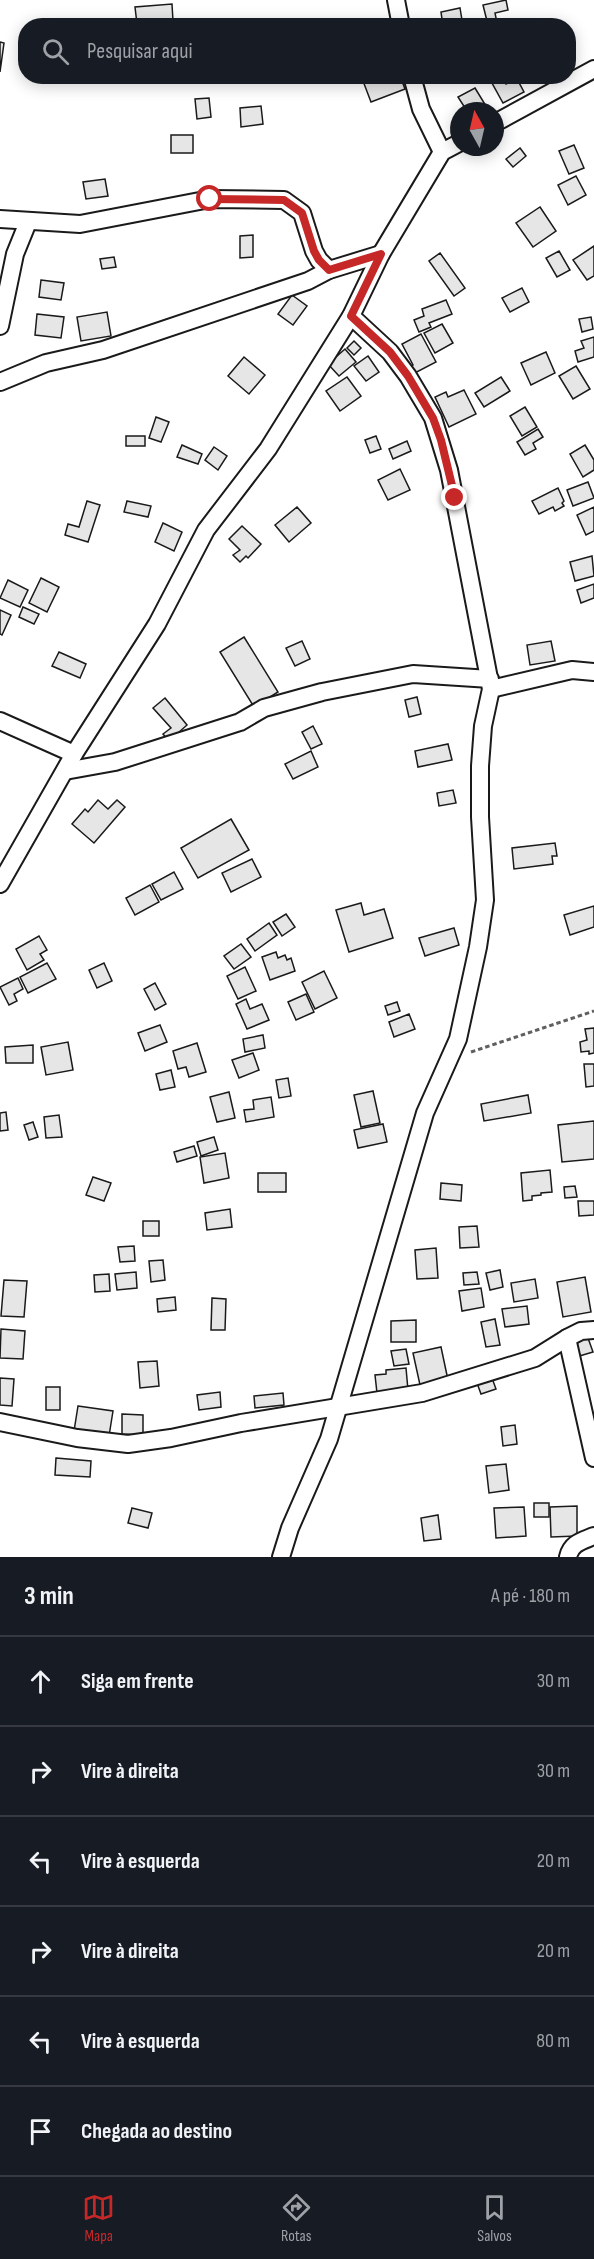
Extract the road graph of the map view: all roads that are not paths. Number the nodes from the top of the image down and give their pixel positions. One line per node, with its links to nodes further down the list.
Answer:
1 (396, 0): 2 (street)
2 (399, 18)
3 (594, 69): 4 (street)
4 (576, 79)
5 (414, 84): 9 (street)
6 (566, 84): 7 (street)
7 (504, 118)
8 (450, 148): 9 (street)
9 (442, 152): 12 (street)
10 (0, 219): 11 (street)
11 (28, 222): 13 (street); 15 (street)
12 (381, 254): 13 (street); 14 (street)
13 (329, 270): 16 (street)
14 (351, 316): 18 (street); 20 (street)
15 (0, 326)
16 (0, 382)
17 (594, 672): 18 (street)
18 (491, 684): 21 (street); 25 (street)
19 (0, 721): 20 (street)
20 (74, 754): 21 (street)
21 (65, 771): 22 (street)
22 (0, 884)
23 (594, 1330): 24 (street)
24 (567, 1338): 25 (street); 27 (street)
25 (340, 1407): 26 (street); 29 (street)
26 (0, 1422)
27 (594, 1458)
28 (594, 1536): 30 (street)
29 (281, 1557)
30 (568, 1557)

